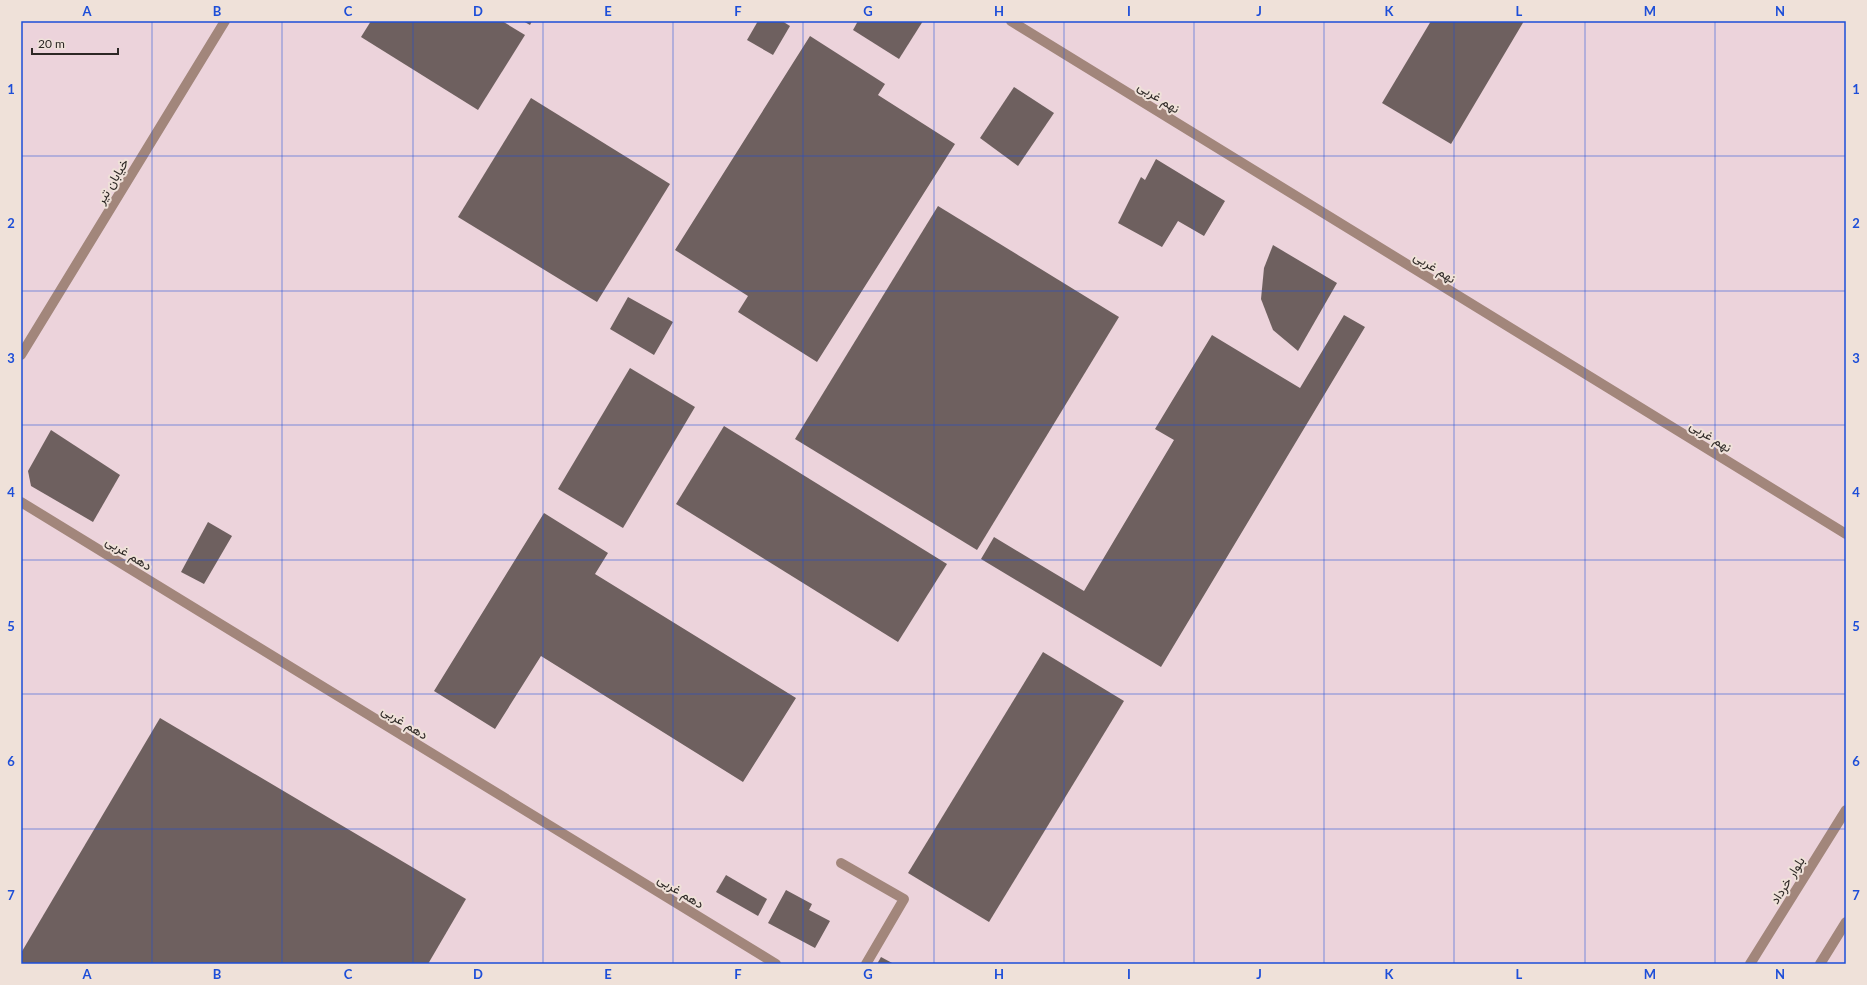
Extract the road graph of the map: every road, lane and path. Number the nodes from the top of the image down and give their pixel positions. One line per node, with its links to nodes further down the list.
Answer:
1 (225, 21): 3 (street, خیابان تیر)
2 (1011, 21): 5 (street, نهم غربی)
3 (21, 355)
4 (21, 502): 9 (street, دهم غربی)
5 (1846, 534)
6 (1846, 810): 11 (street, بلوار خرداد)
7 (841, 864): 10 (street)
8 (1846, 922): 12 (street)
9 (776, 964)
10 (866, 964)
11 (1750, 964)
12 (1820, 964)

